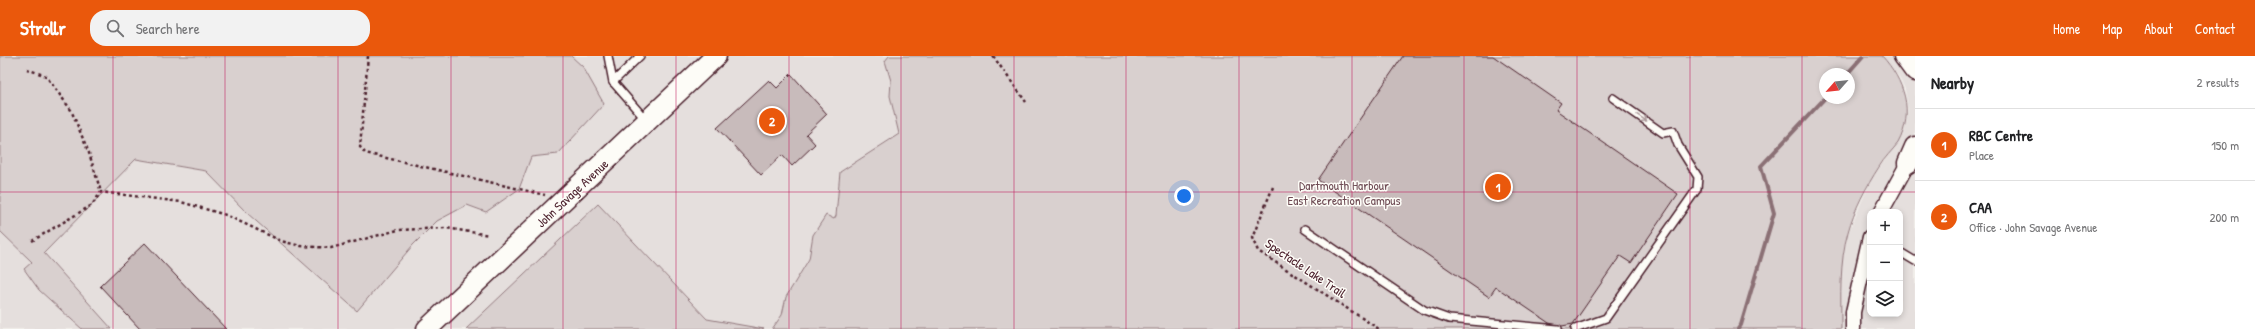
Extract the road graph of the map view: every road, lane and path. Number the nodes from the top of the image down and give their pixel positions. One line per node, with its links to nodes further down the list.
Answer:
1 (368, 56): 16 (path)
2 (608, 56): 9 (lane)
3 (640, 56): 9 (lane)
4 (716, 56): 12 (main road, John Savage Avenue)
5 (993, 56): 11 (path)
6 (1904, 56): 8 (main road)
7 (27, 69): 15 (path)
8 (1915, 71)
9 (613, 82): 12 (lane)
10 (1613, 98): 27 (lane, one-way to 27)
11 (1026, 102)
12 (648, 121): 16 (main road, John Savage Avenue)
13 (1913, 155): 17 (street)
14 (1273, 187): 25 (path, Spectacle Lake Trail)
15 (101, 192): 19 (path); 20 (path)
16 (565, 200): 24 (main road, John Savage Avenue)
17 (1883, 209)
18 (1305, 229): 26 (lane)
19 (489, 235)
20 (32, 241)
21 (1868, 245): 28 (street)
22 (1903, 254): 23 (lane)
23 (1915, 261)
24 (426, 329)
25 (1379, 329)
26 (1558, 329)
27 (1575, 329)
28 (1853, 329)

